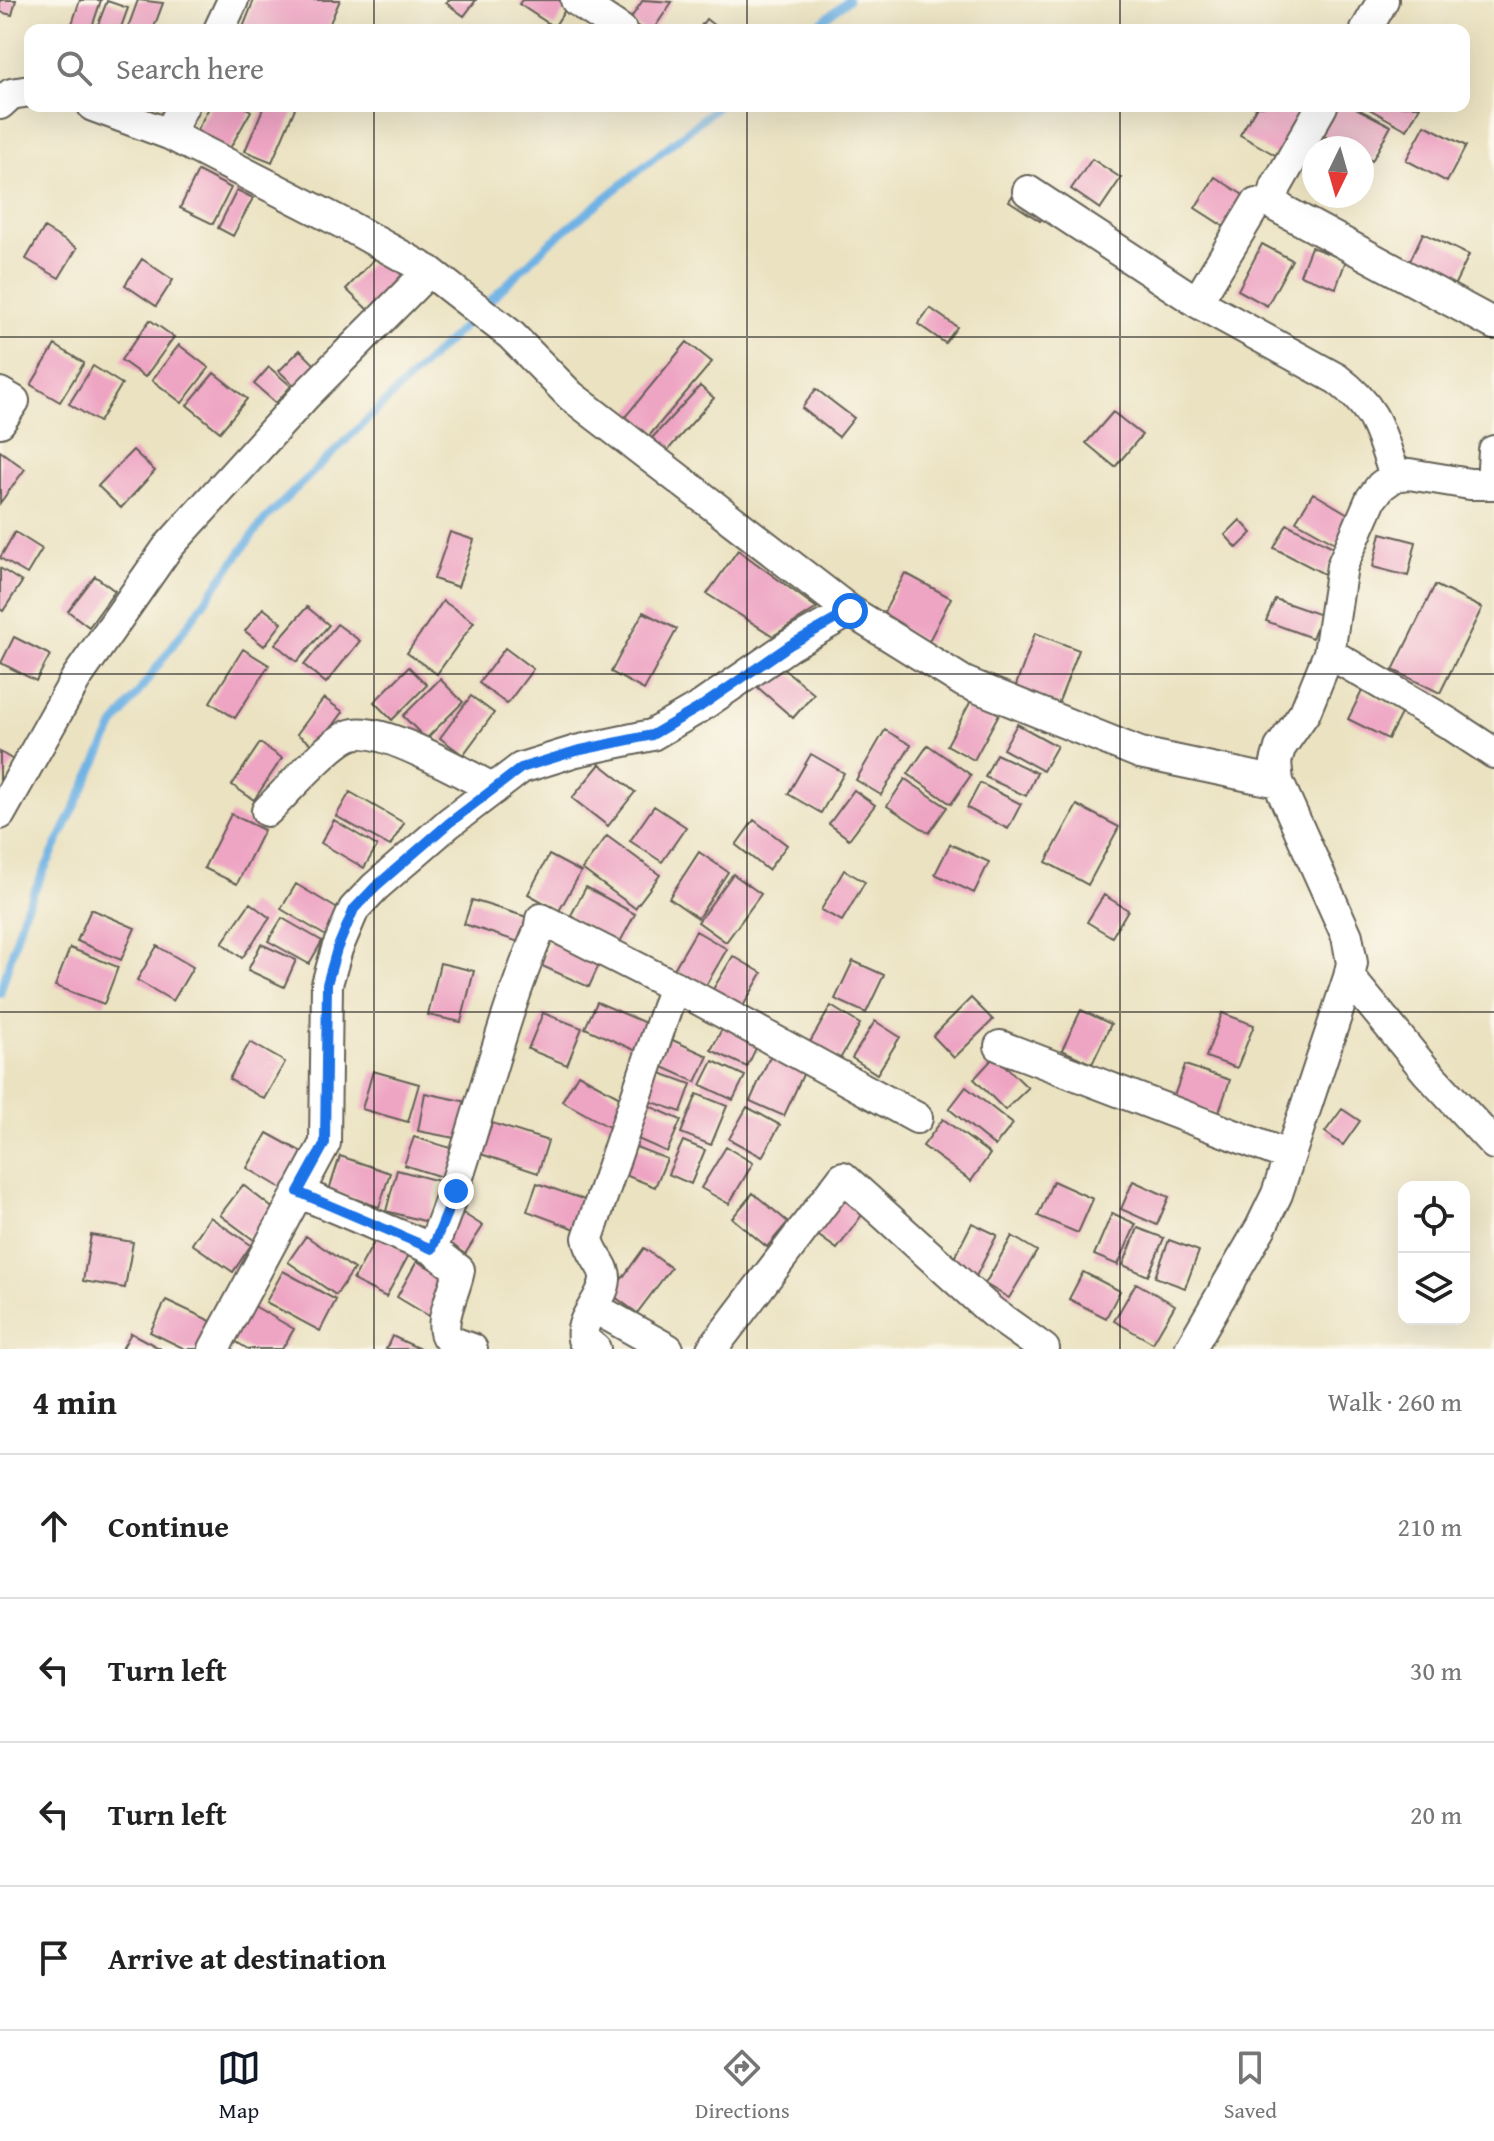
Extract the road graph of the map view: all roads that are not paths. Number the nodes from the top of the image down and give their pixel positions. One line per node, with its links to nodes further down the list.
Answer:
1 (233, 0): 4 (street)
2 (576, 0): 5 (street)
3 (1383, 0): 6 (street)
4 (222, 24)
5 (612, 24)
6 (1369, 24)
7 (24, 92): 8 (street)
8 (0, 104)
9 (109, 112): 12 (street)
10 (180, 112): 12 (street)
11 (1319, 112): 17 (street)
12 (169, 134): 15 (street)
13 (1028, 191): 16 (street)
14 (1256, 204): 16 (street)
15 (435, 275): 23 (street); 29 (street)
16 (1197, 302): 21 (street)
17 (1494, 324)
18 (0, 393): 19 (street)
19 (0, 422)
20 (1494, 451): 22 (street)
21 (1395, 476): 22 (street); 24 (street)
22 (1493, 484)
23 (850, 611): 26 (street); 27 (street)
24 (1329, 653): 25 (street); 26 (street)
25 (1494, 753)
26 (1278, 782): 30 (street)
27 (494, 789): 28 (street); 36 (street)
28 (267, 811)
29 (0, 814)
30 (1349, 977): 34 (street); 35 (street)
31 (674, 986): 33 (street); 37 (street); 38 (street)
32 (1000, 1046): 35 (street)
33 (917, 1118)
34 (1494, 1144)
35 (1289, 1156): 45 (street)
36 (298, 1192): 37 (street); 39 (street)
37 (432, 1249): 40 (street)
38 (593, 1307): 41 (street); 42 (street)
39 (214, 1349)
40 (472, 1349)
41 (595, 1349)
42 (668, 1349)
43 (712, 1349): 44 (street)
44 (1044, 1349)
45 (1190, 1349)

